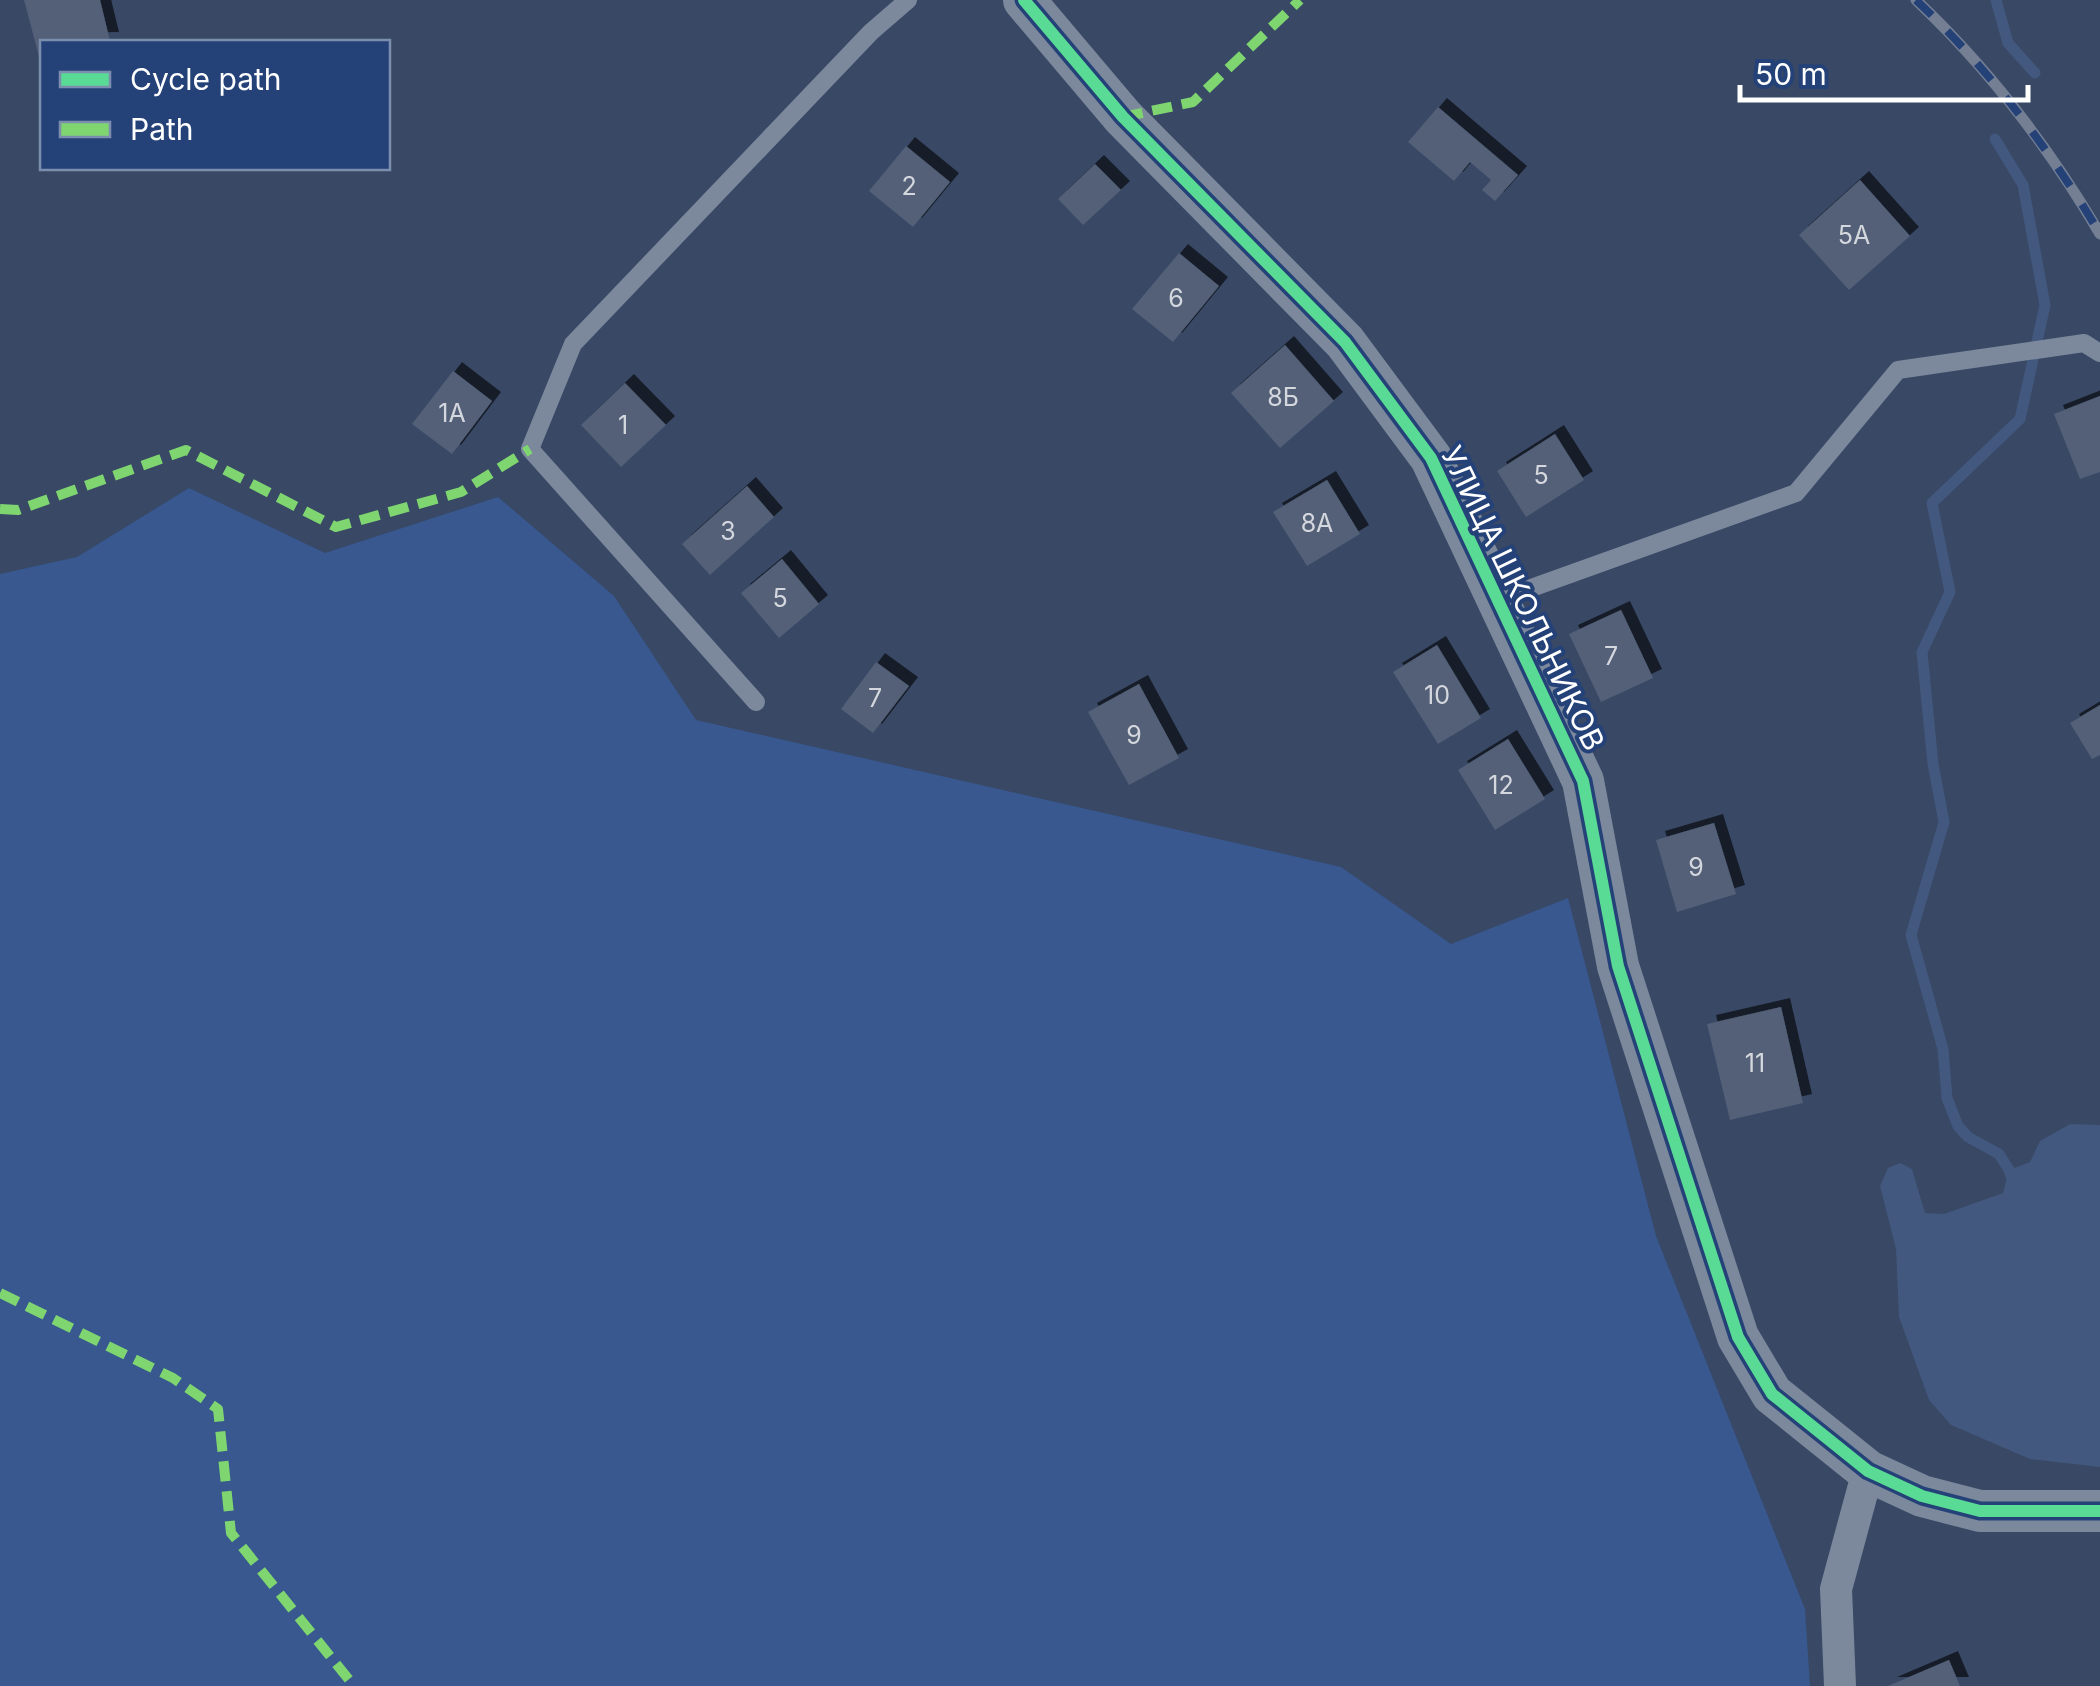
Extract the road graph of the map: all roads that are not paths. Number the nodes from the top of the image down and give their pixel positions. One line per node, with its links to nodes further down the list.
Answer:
1 (908, 0): 5 (lane)
2 (1024, 0): 4 (street, УЛИЦА ШКОЛЬНИКОВ)
3 (2100, 354): 4 (lane)
4 (1498, 600): 6 (street, УЛИЦА ШКОЛЬНИКОВ)
5 (756, 702)
6 (1868, 1471): 7 (street, УЛИЦА ШКОЛЬНИКОВ); 8 (street)
7 (2100, 1511)
8 (1840, 1686)

